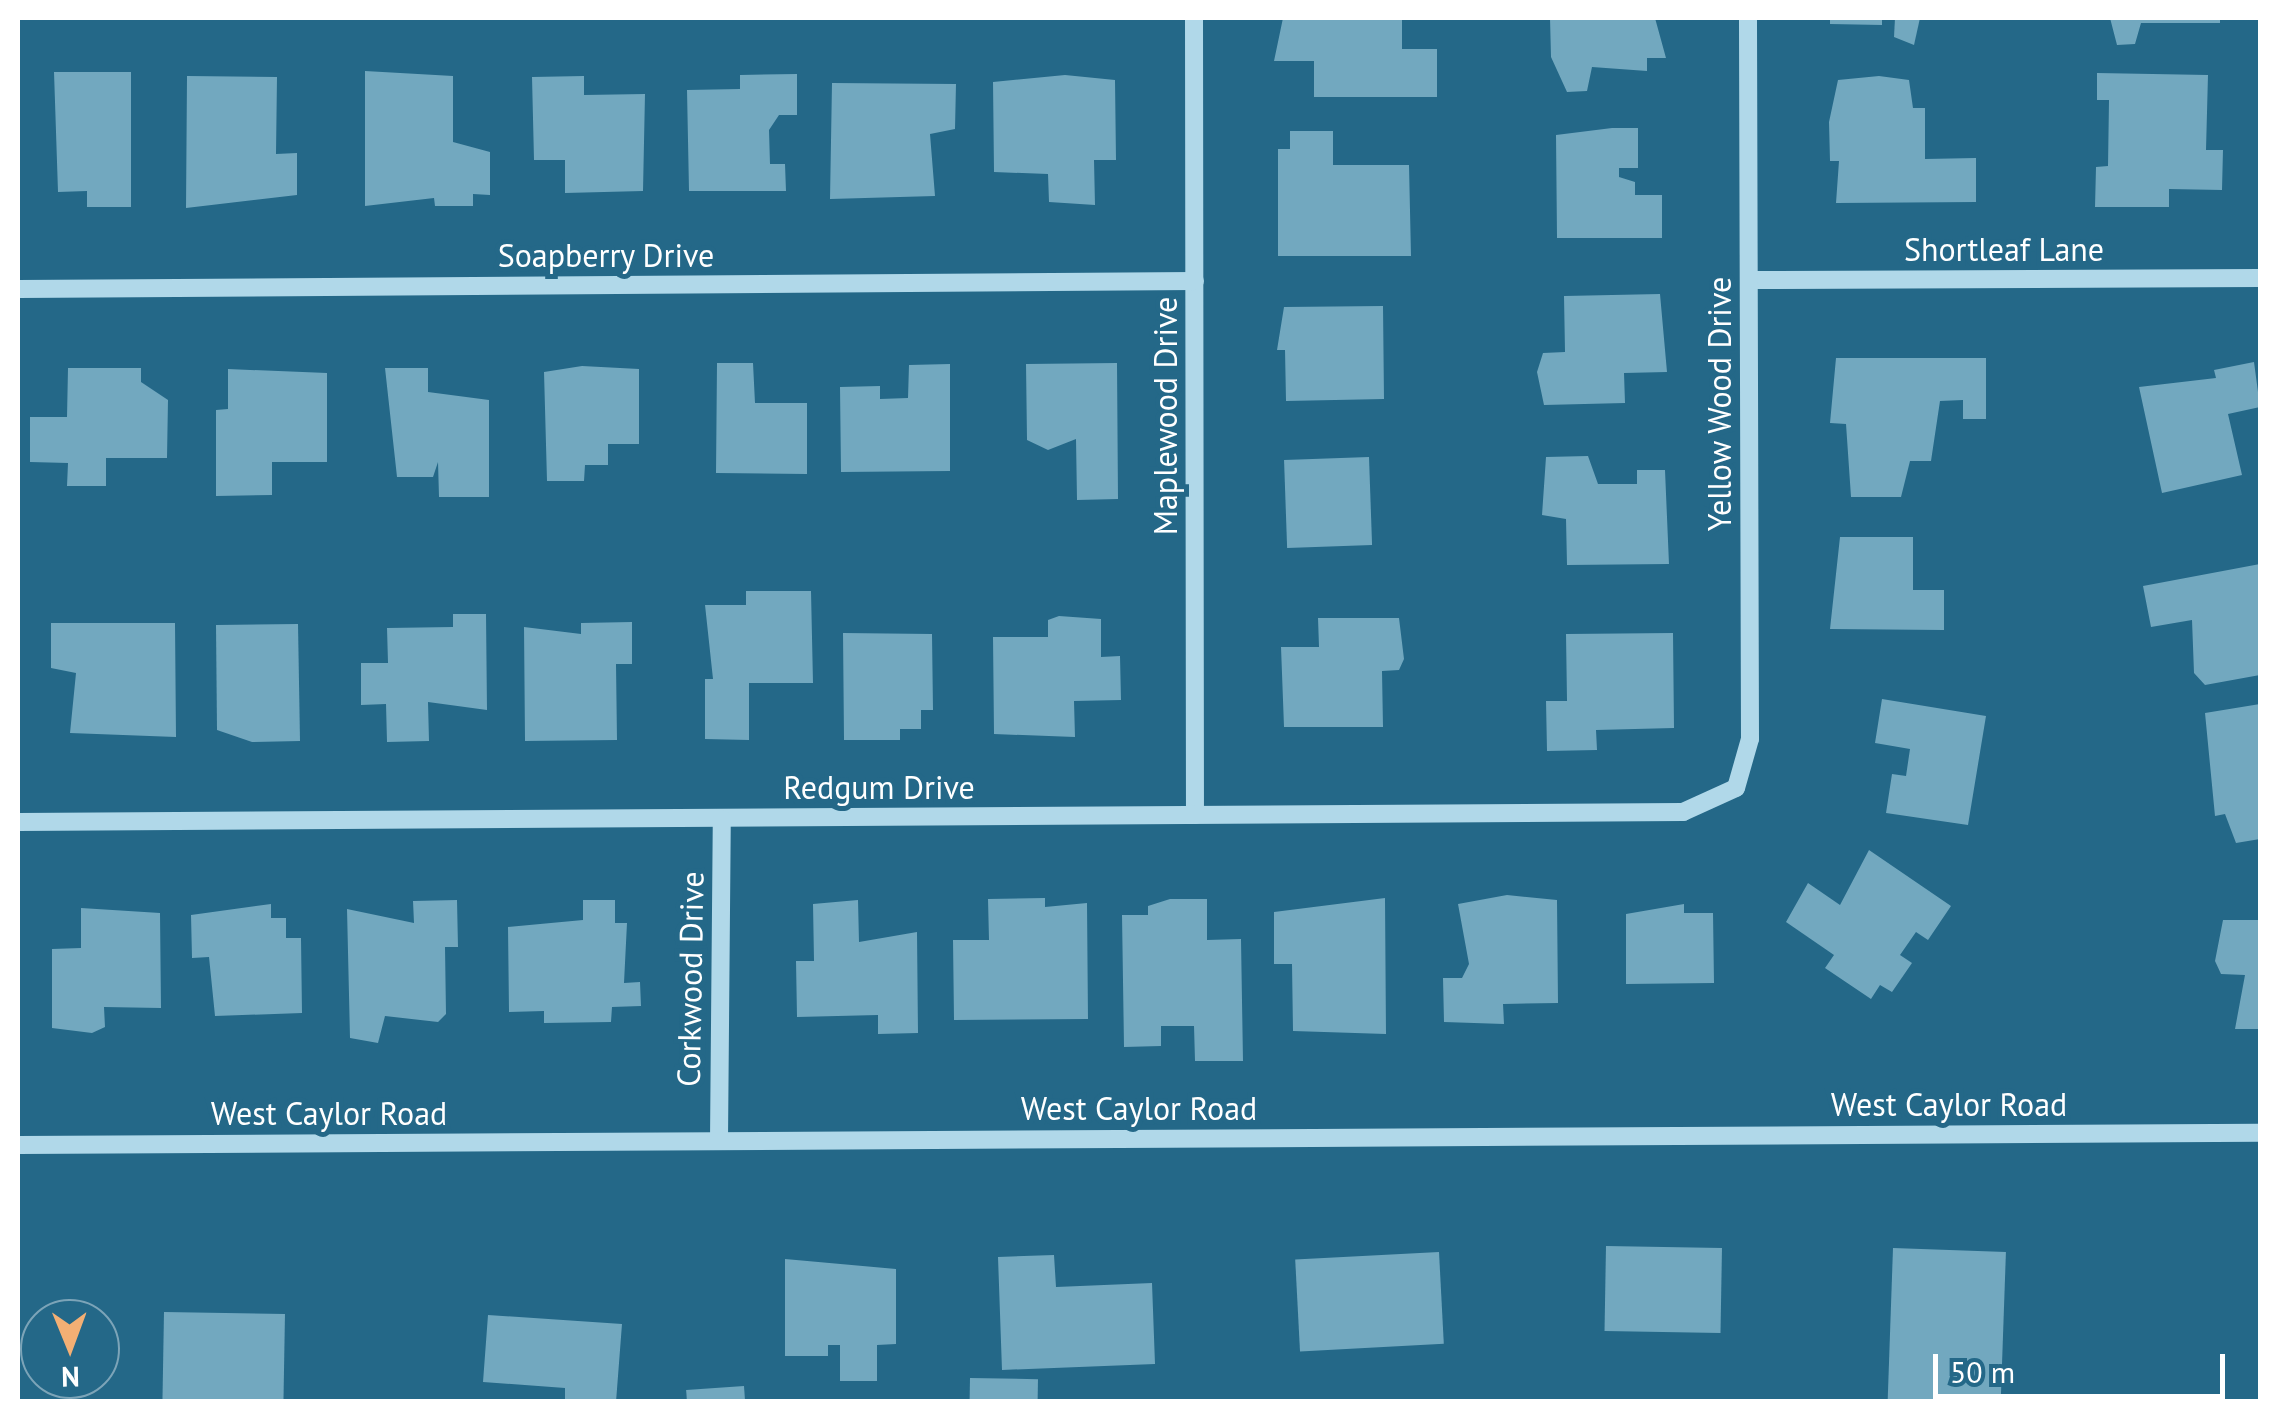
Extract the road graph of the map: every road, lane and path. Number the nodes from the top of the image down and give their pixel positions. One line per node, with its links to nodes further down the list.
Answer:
1 (1194, 18): 5 (street, Maplewood Drive)
2 (1748, 18): 4 (street, Yellow Wood Drive)
3 (2260, 278): 4 (street, Shortleaf Lane)
4 (1749, 280): 7 (street, Yellow Wood Drive)
5 (1194, 281): 6 (street, Soapberry Drive); 8 (street, Maplewood Drive)
6 (18, 289)
7 (1736, 788): 8 (street, Redgum Drive)
8 (1195, 815): 9 (street, Redgum Drive)
9 (722, 819): 10 (street, Redgum Drive); 12 (street, Corkwood Drive)
10 (18, 822)
11 (2260, 1133): 12 (street, West Caylor Road)
12 (719, 1140): 13 (street, West Caylor Road)
13 (18, 1145)

